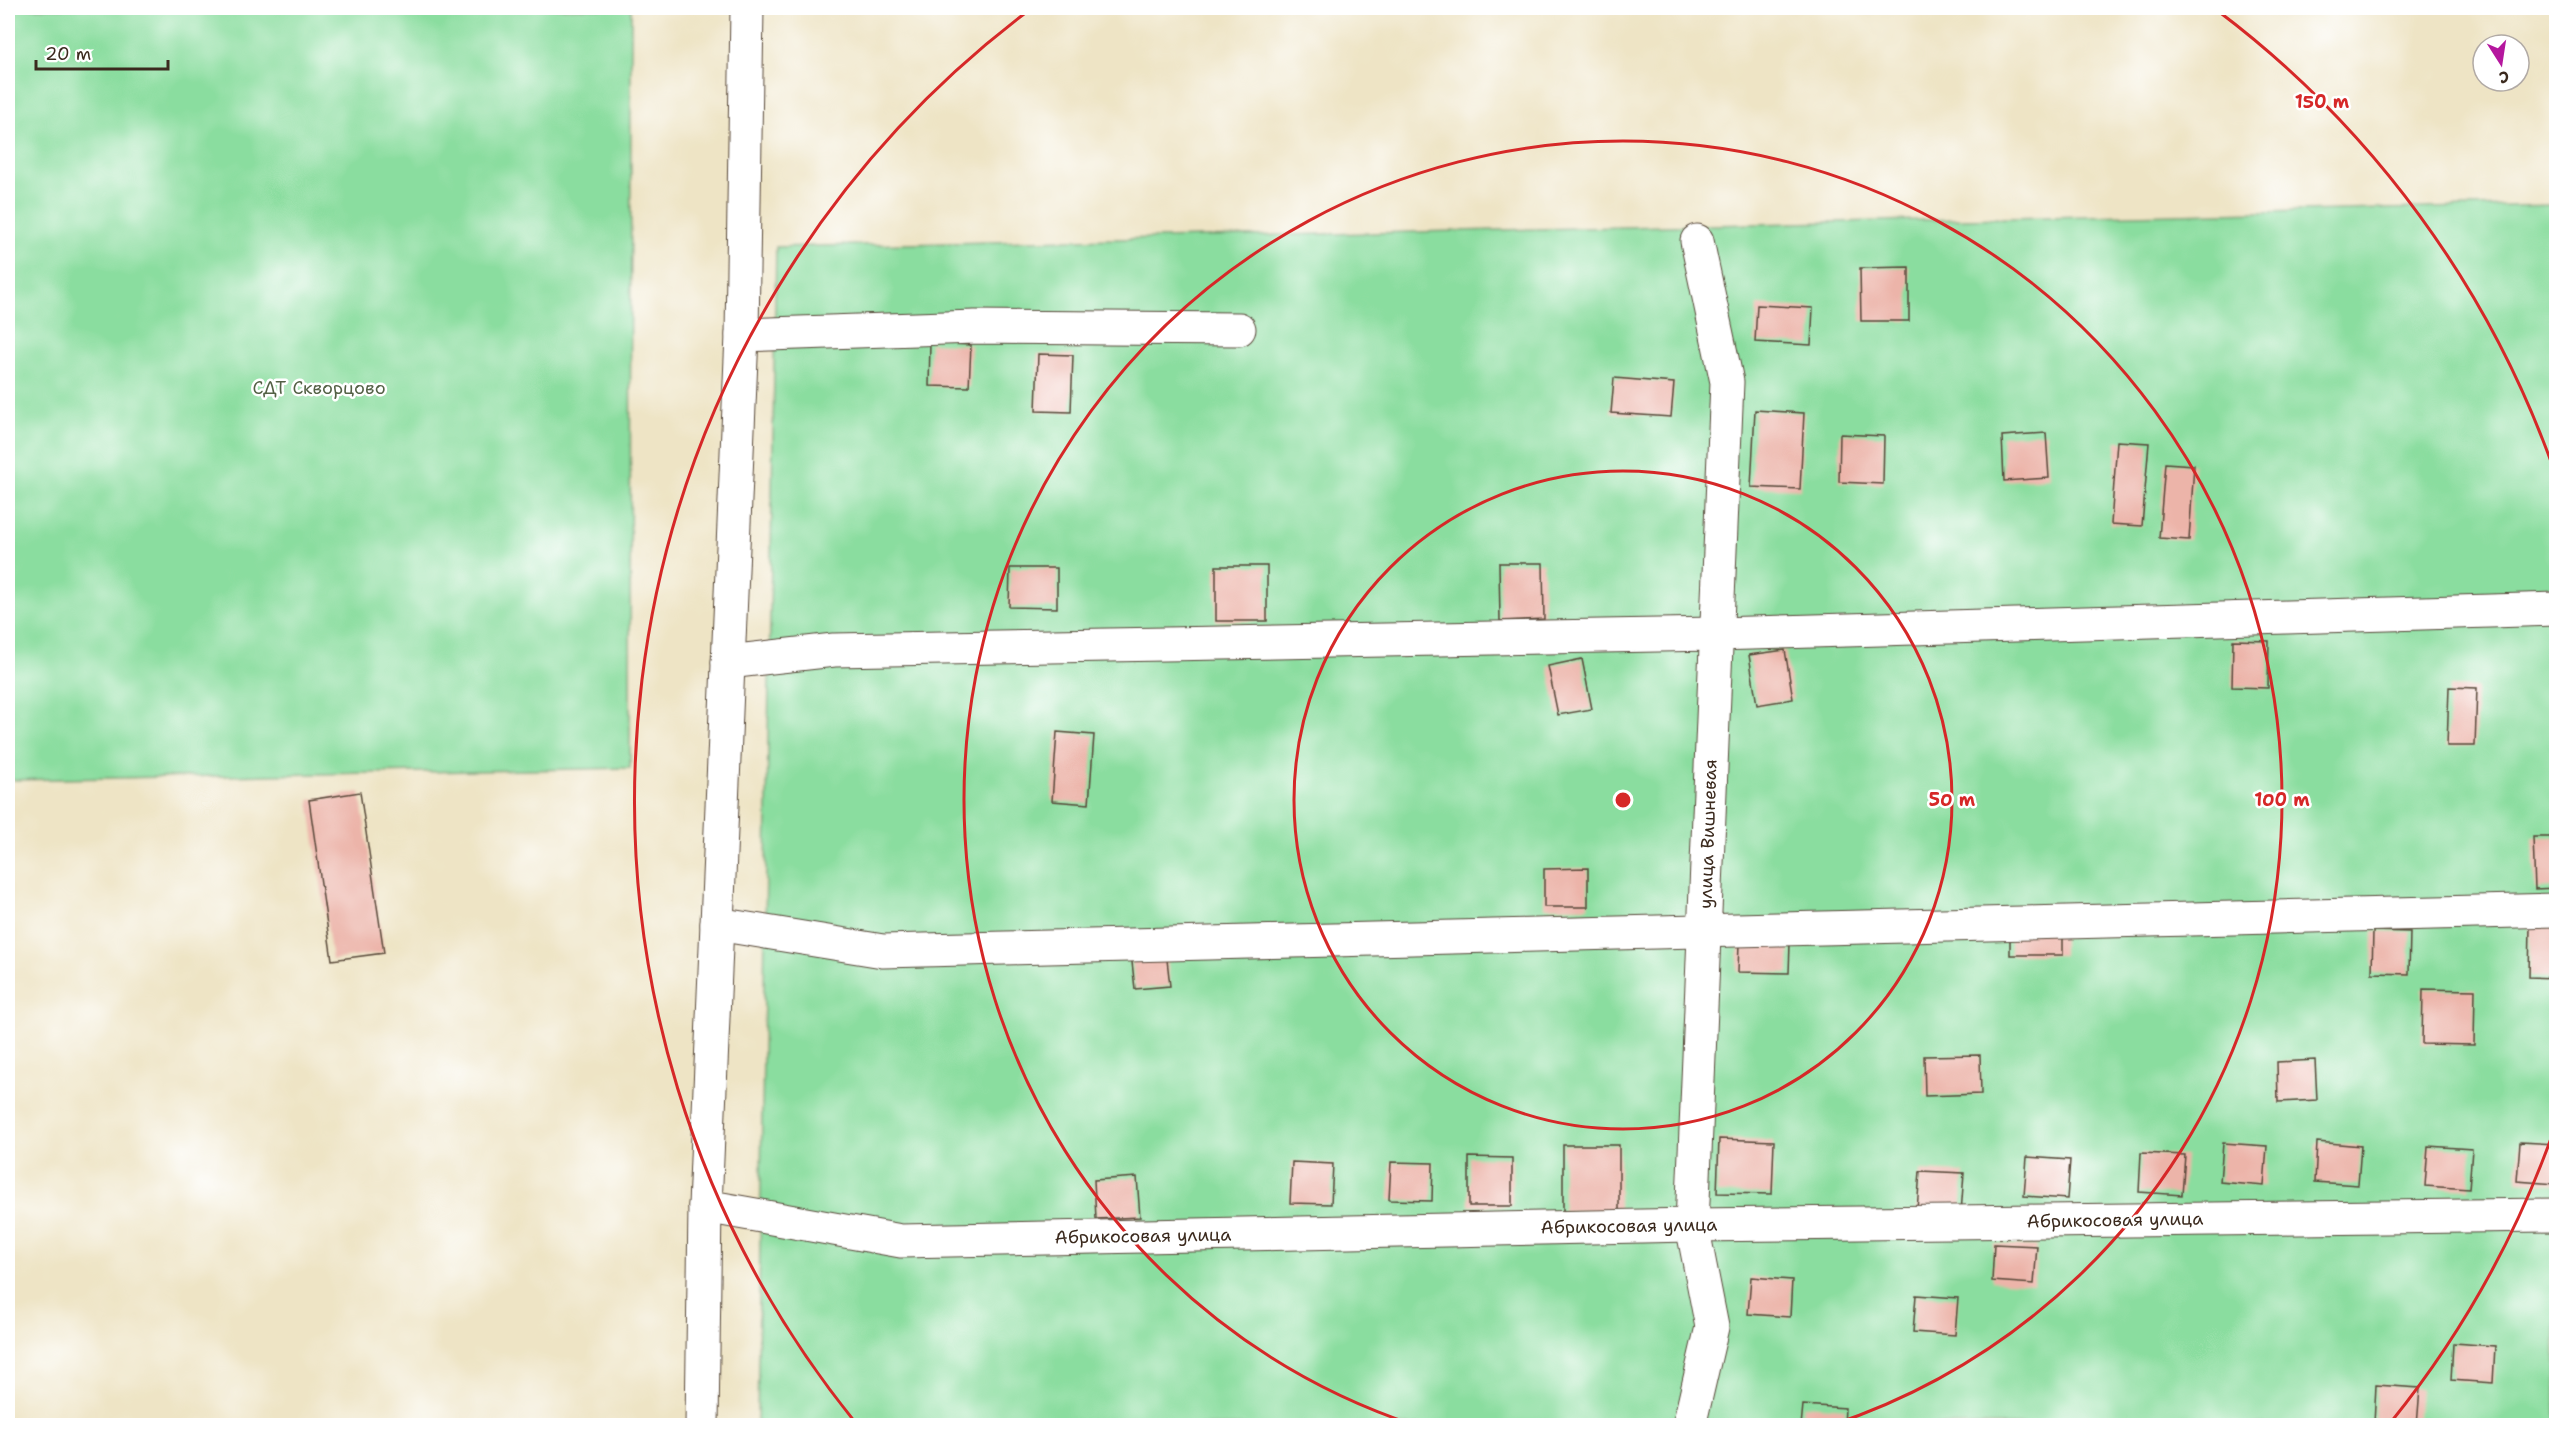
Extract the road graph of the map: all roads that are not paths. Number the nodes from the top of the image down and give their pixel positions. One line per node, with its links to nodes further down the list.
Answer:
1 (747, 8): 4 (street)
2 (1697, 241): 6 (street, улица Вишневая)
3 (1239, 328): 4 (street)
4 (742, 335): 7 (street)
5 (2556, 609): 6 (street)
6 (1716, 634): 7 (street); 10 (street, улица Вишневая)
7 (728, 662): 9 (street)
8 (2556, 910): 10 (street)
9 (717, 924): 10 (street); 11 (street)
10 (1704, 930): 13 (street, улица Вишневая)
11 (705, 1206): 13 (street, Абрикосовая улица); 14 (street)
12 (2556, 1215): 13 (street, Абрикосовая улица)
13 (1692, 1225): 15 (street, улица Вишневая)
14 (702, 1425)
15 (1689, 1425)

